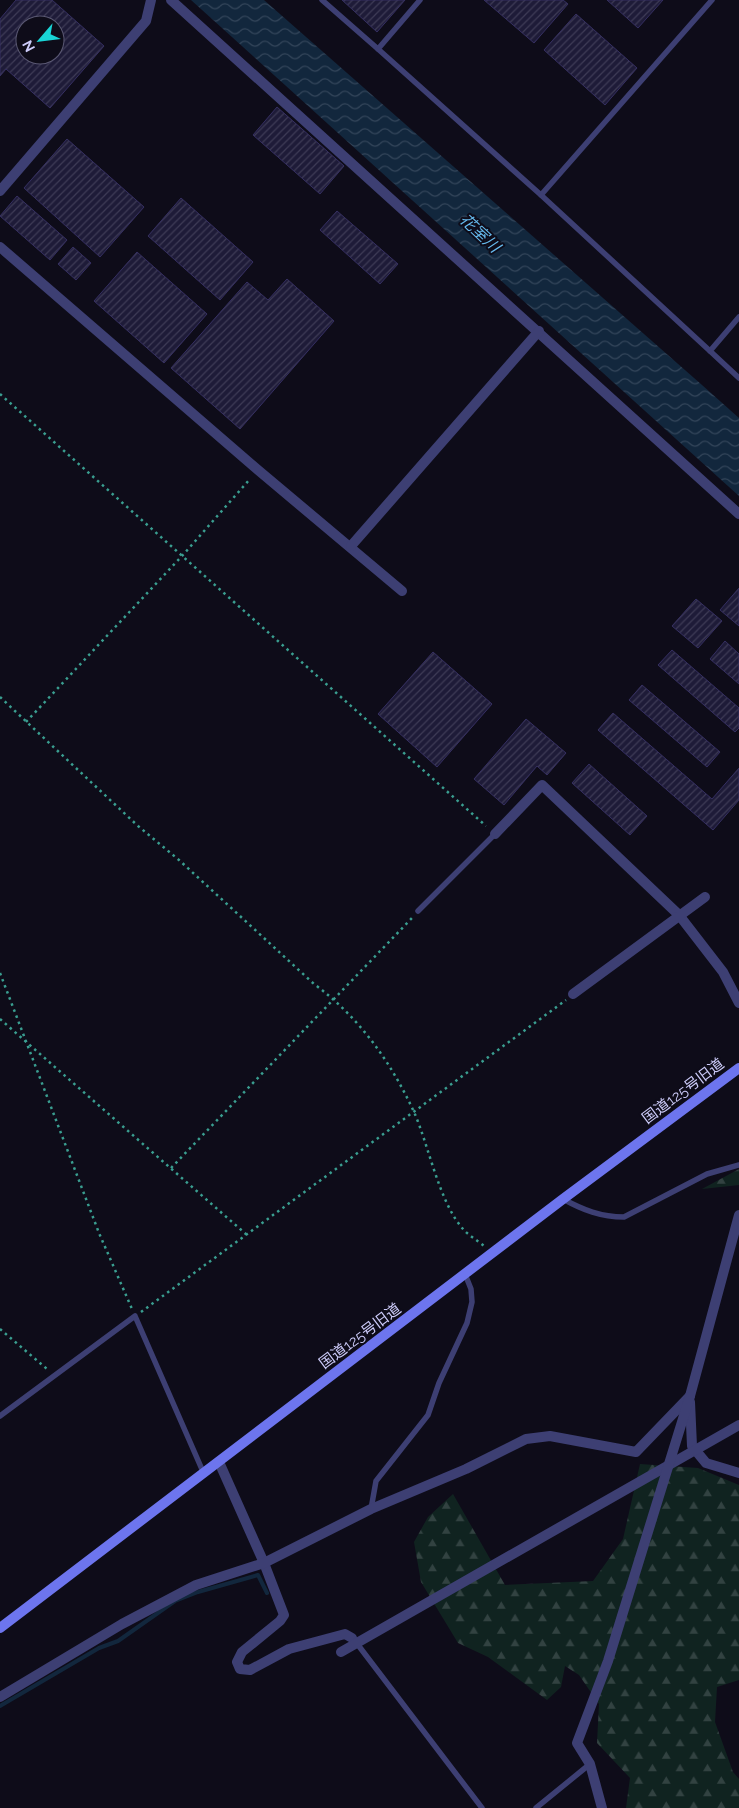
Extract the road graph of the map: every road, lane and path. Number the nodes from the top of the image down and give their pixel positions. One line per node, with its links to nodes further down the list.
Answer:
1 (151, 0): 7 (street)
2 (171, 0): 11 (street)
3 (322, 0): 6 (lane)
4 (420, 0): 6 (lane)
5 (712, 0): 8 (lane)
6 (378, 49): 8 (lane)
7 (0, 190)
8 (541, 195): 12 (lane)
9 (0, 246): 15 (street)
10 (739, 317): 12 (lane)
11 (538, 331): 16 (street); 17 (street)
12 (710, 351): 13 (lane)
13 (739, 378)
14 (0, 394): 18 (path)
15 (258, 470): 17 (street); 18 (path)
16 (739, 514)
17 (351, 546): 19 (street)
18 (182, 556): 21 (path); 22 (path)
19 (402, 591)
20 (0, 697): 21 (path)
21 (26, 722): 28 (path)
22 (495, 834): 24 (lane); 25 (street)
23 (705, 897): 25 (street)
24 (418, 911): 28 (path)
25 (679, 915): 27 (street); 29 (street)
26 (0, 973): 31 (path)
27 (573, 994): 33 (path)
28 (333, 998): 33 (path); 35 (path)
29 (739, 1003)
30 (0, 1019): 31 (path)
31 (26, 1042): 35 (path); 41 (path)
32 (739, 1068): 36 (street, 国道125号旧道)
33 (414, 1113): 38 (path); 39 (path)
34 (739, 1165): 36 (lane)
35 (171, 1168): 38 (path)
36 (563, 1199): 39 (street, 国道125号旧道)
37 (739, 1215): 44 (street)
38 (247, 1235): 41 (path)
39 (492, 1253): 40 (street, 国道125号旧道)
40 (465, 1274): 48 (street, 国道125号旧道); 52 (lane)
41 (135, 1316): 43 (lane); 51 (lane)
42 (0, 1329): 43 (path)
43 (53, 1375): 45 (lane)
44 (690, 1396): 47 (street); 49 (street); 52 (street)
45 (0, 1416)
46 (739, 1425): 47 (street)
47 (696, 1450): 49 (street); 50 (street)
48 (219, 1462): 51 (street, 国道125号旧道); 53 (street)
49 (666, 1466): 55 (street); 58 (street)
50 (739, 1473)
51 (204, 1474): 54 (street, 国道125号旧道)
52 (371, 1509): 53 (street)
53 (264, 1563): 55 (street); 57 (street)
54 (0, 1628)
55 (355, 1640): 56 (street); 59 (lane)
56 (341, 1652)
57 (0, 1697)
58 (590, 1764): 60 (lane); 61 (street)
59 (482, 1808)
60 (536, 1808)
61 (602, 1808)

